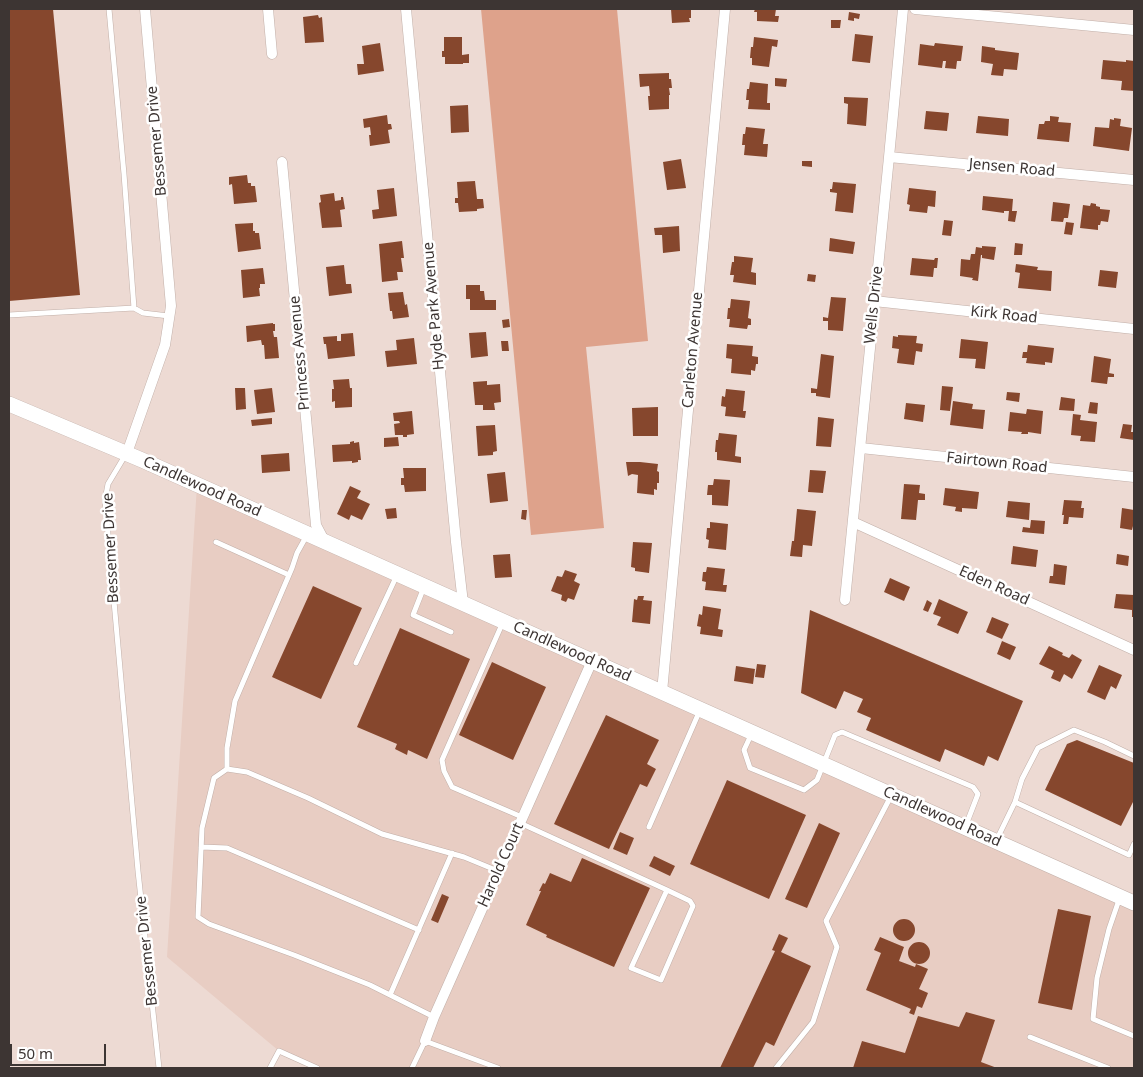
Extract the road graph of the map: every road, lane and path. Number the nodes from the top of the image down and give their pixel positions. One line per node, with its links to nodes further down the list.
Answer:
1 (109, 9): 14 (lane)
2 (145, 9): 16 (street, Bessemer Drive)
3 (268, 9): 9 (street)
4 (406, 9): 30 (street, Hyde Park Avenue)
5 (725, 9): 36 (street, Carleton Avenue)
6 (903, 9): 10 (street, Wells Drive)
7 (915, 9): 8 (street)
8 (1134, 30)
9 (272, 54)
10 (889, 157): 12 (street, Jensen Road); 13 (street, Wells Drive)
11 (282, 162): 25 (street, Princess Avenue)
12 (1134, 180)
13 (874, 301): 17 (street, Kirk Road); 19 (street, Wells Drive)
14 (134, 308): 15 (lane); 16 (lane)
15 (9, 315)
16 (169, 316): 20 (street, Bessemer Drive)
17 (1134, 329)
18 (9, 404): 20 (street, Candlewood Road)
19 (861, 448): 21 (street, Fairtown Road); 22 (street, Wells Drive)
20 (127, 453): 23 (street, Candlewood Road); 61 (lane, Bessemer Drive)
21 (1134, 477)
22 (853, 522): 29 (street, Wells Drive); 33 (street, Eden Road)
23 (308, 534): 25 (street, Candlewood Road); 27 (lane)
24 (216, 542): 27 (lane)
25 (326, 542): 26 (street, Candlewood Road)
26 (398, 574): 28 (street, Candlewood Road); 35 (lane)
27 (289, 575): 41 (lane)
28 (425, 586): 30 (street, Candlewood Road); 32 (lane)
29 (845, 600)
30 (463, 604): 31 (street, Candlewood Road)
31 (504, 622): 34 (street, Candlewood Road); 44 (lane)
32 (451, 632)
33 (1134, 650)
34 (592, 661): 36 (street, Candlewood Road); 44 (street, Harold Court)
35 (356, 663)
36 (662, 692): 37 (street, Candlewood Road)
37 (700, 710): 38 (street, Candlewood Road); 45 (lane)
38 (752, 732): 40 (street, Candlewood Road); 40 (lane)
39 (1134, 756): 43 (lane)
40 (823, 764): 42 (street, Candlewood Road); 46 (lane)
41 (227, 768): 49 (lane); 50 (lane)
42 (891, 795): 46 (street, Candlewood Road); 66 (lane)
43 (1015, 802): 47 (lane); 48 (lane)
44 (521, 820): 51 (street, Harold Court); 52 (lane)
45 (649, 827)
46 (965, 828): 47 (street, Candlewood Road)
47 (996, 841): 53 (street, Candlewood Road)
48 (1134, 844)
49 (201, 846): 55 (lane); 56 (lane)
50 (452, 854): 51 (lane); 55 (lane)
51 (498, 871): 57 (street, Harold Court)
52 (667, 890): 52 (lane)
53 (1120, 897): 54 (street, Candlewood Road); 58 (lane)
54 (1134, 903)
55 (419, 930): 56 (lane)
56 (390, 995): 57 (lane)
57 (434, 1017): 60 (street, Harold Court)
58 (1134, 1036)
59 (1030, 1037): 67 (lane)
60 (425, 1041): 64 (lane, Harold Court); 65 (lane)
61 (159, 1068)
62 (270, 1068): 63 (lane)
63 (317, 1068)
64 (412, 1068)
65 (498, 1068)
66 (776, 1068)
67 (1108, 1068)

